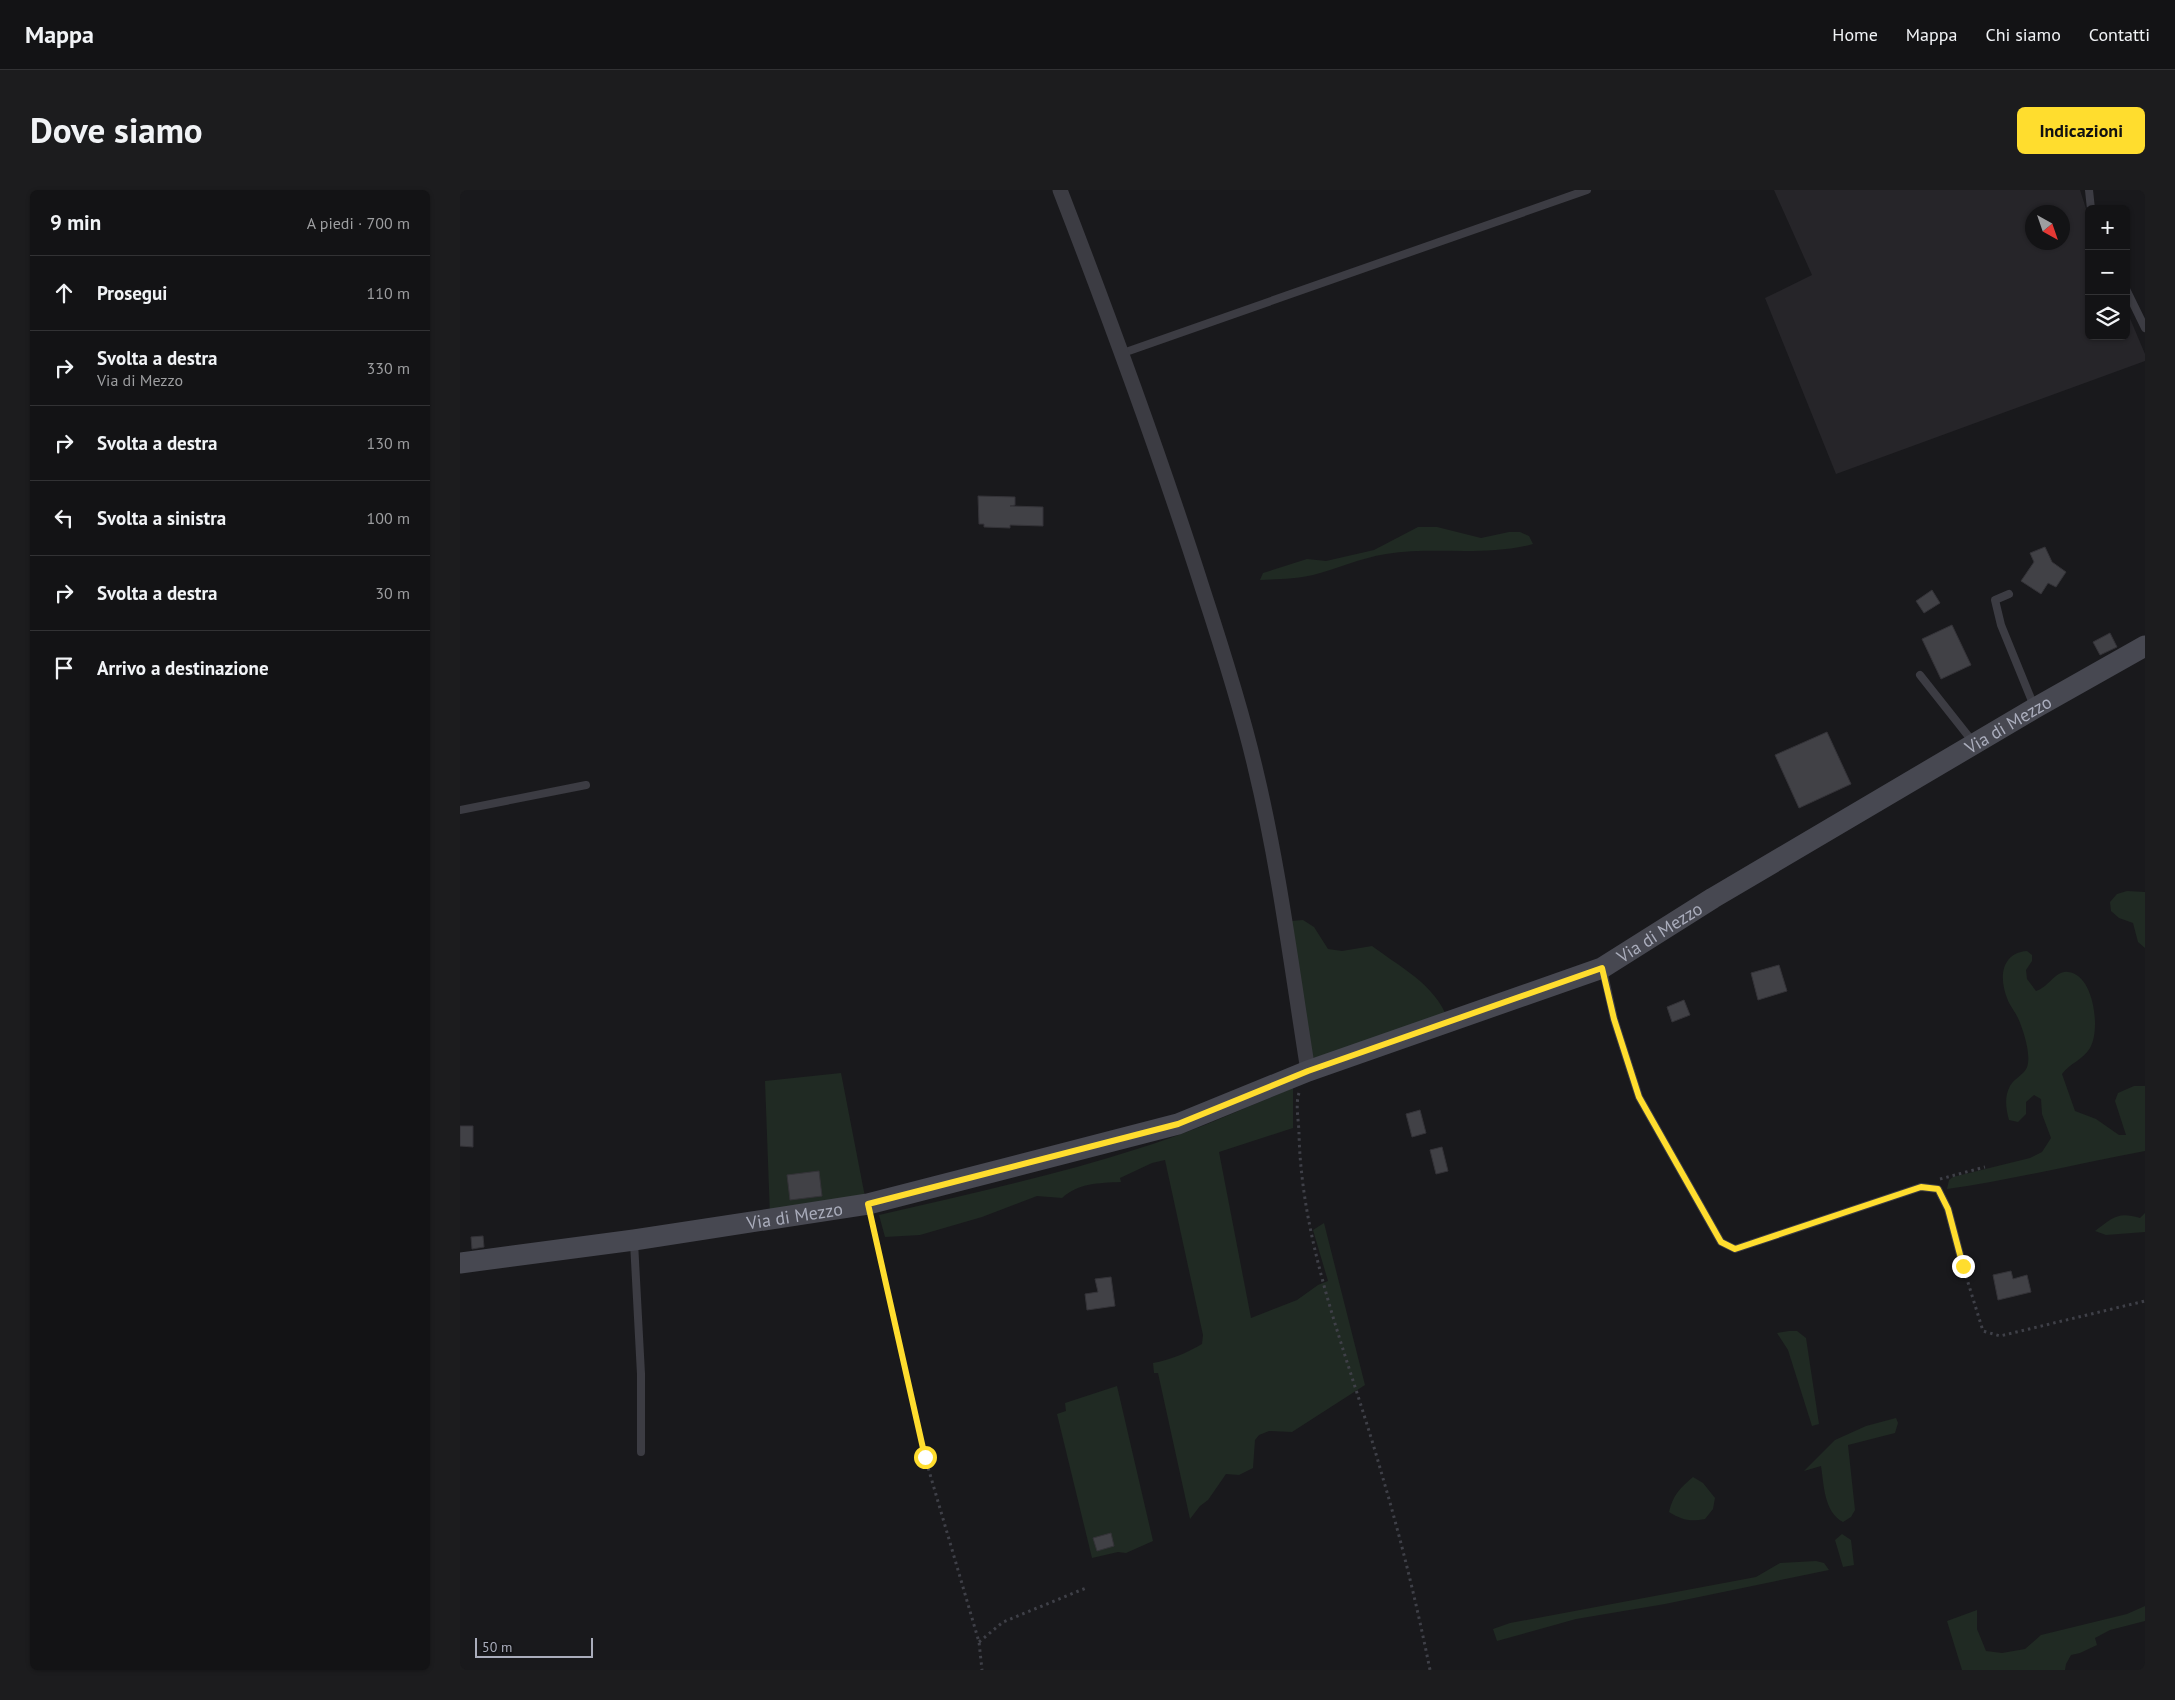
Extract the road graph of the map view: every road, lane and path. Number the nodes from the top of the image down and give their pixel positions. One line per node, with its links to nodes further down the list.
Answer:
1 (1060, 190): 7 (street)
2 (1588, 190): 7 (lane)
3 (2089, 190): 4 (lane)
4 (2091, 205)
5 (2129, 295): 6 (lane)
6 (2145, 328)
7 (1122, 353): 16 (street)
8 (2009, 594): 11 (lane)
9 (2145, 646): 11 (main road, Via di Mezzo)
10 (1920, 675): 12 (lane)
11 (2035, 708): 12 (main road, Via di Mezzo)
12 (1975, 744): 15 (main road, Via di Mezzo)
13 (586, 785): 14 (lane)
14 (460, 810)
15 (1602, 968): 16 (main road, Via di Mezzo); 18 (lane)
16 (1308, 1071): 19 (main road, Via di Mezzo); 28 (path)
17 (1985, 1167): 18 (path)
18 (1921, 1187): 22 (lane)
19 (868, 1204): 20 (main road, Via di Mezzo); 26 (path)
20 (634, 1240): 21 (main road, Via di Mezzo); 24 (lane)
21 (460, 1263)
22 (1963, 1266): 23 (path)
23 (2145, 1302)
24 (641, 1452)
25 (1086, 1588): 26 (path)
26 (979, 1642): 27 (path)
27 (982, 1670)
28 (1430, 1670)

